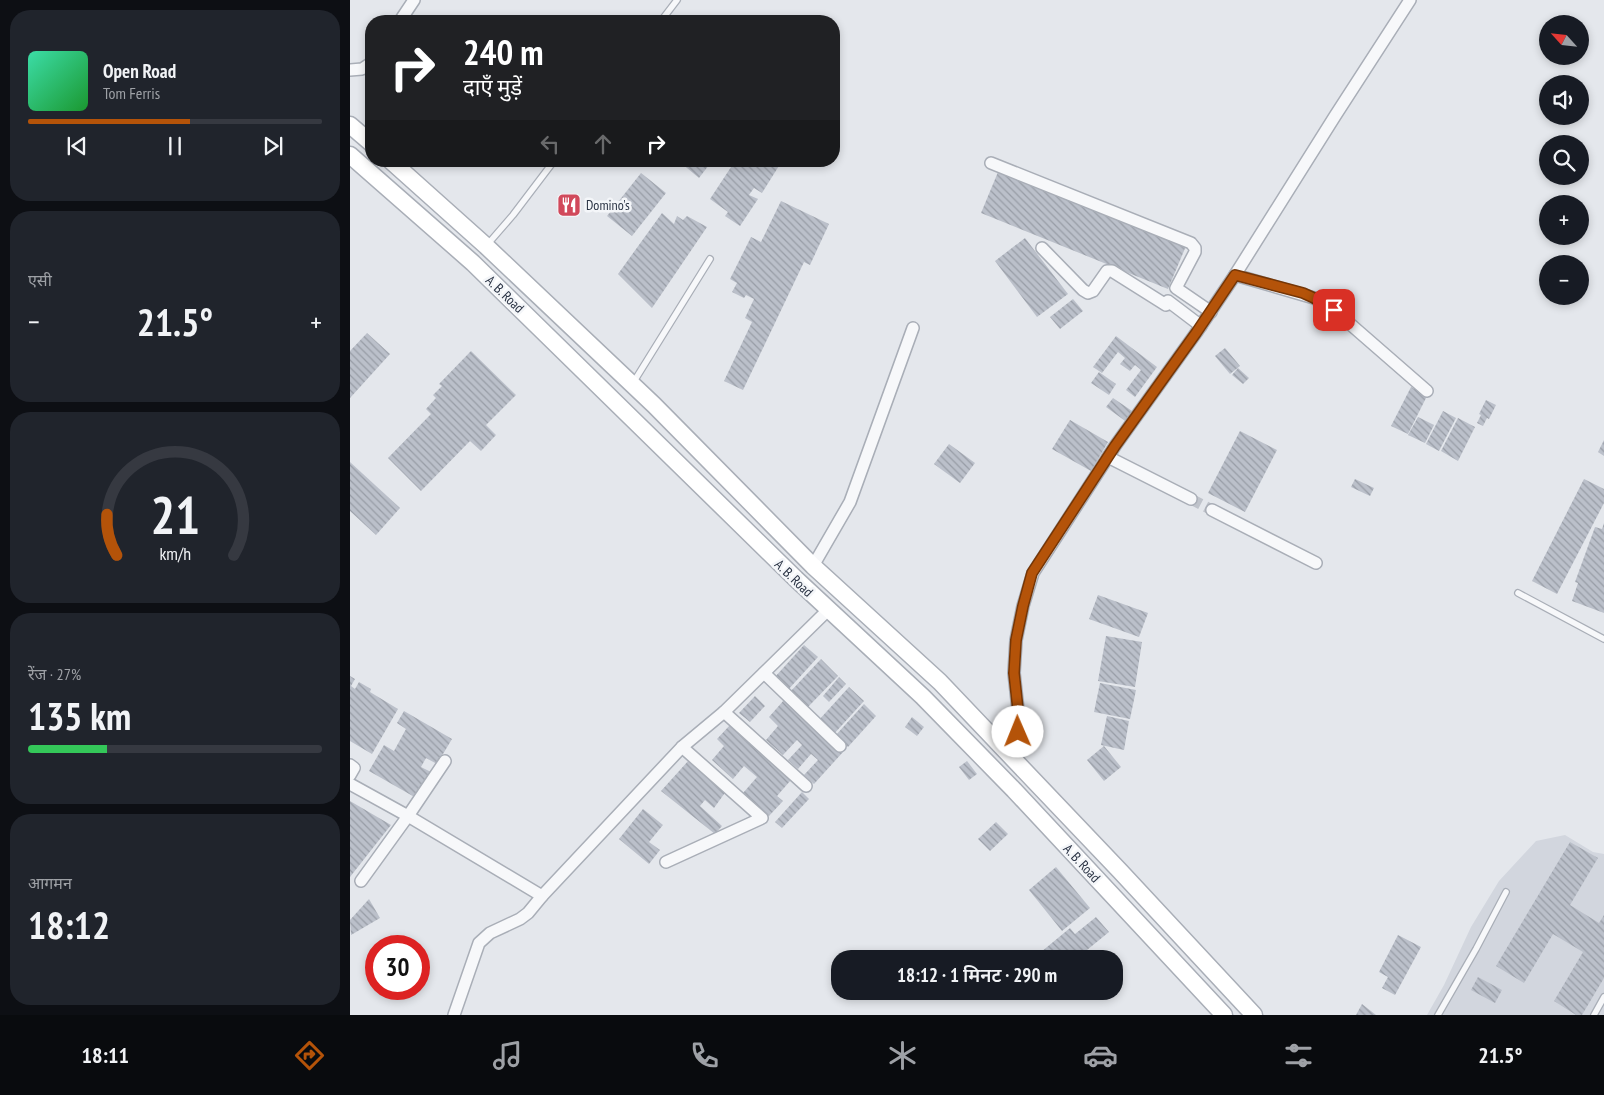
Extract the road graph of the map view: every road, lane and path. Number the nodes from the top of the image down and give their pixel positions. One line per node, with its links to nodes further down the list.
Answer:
1 (414, 0): 4 (street)
2 (677, 0): 5 (lane)
3 (1410, 0): 17 (street)
4 (404, 15)
5 (666, 15)
6 (365, 67): 7 (street)
7 (350, 70)
8 (351, 127): 9 (main road)
9 (365, 138)
10 (350, 155): 29 (main road, A. B. Road)
11 (991, 163): 18 (street)
12 (398, 167): 14 (main road, A. B. Road)
13 (549, 167): 14 (lane)
14 (486, 246): 21 (main road, A. B. Road)
15 (1042, 248): 19 (street)
16 (710, 259): 21 (lane)
17 (1235, 275): 18 (street); 22 (street)
18 (1211, 312): 19 (street)
19 (1201, 326): 23 (street)
20 (913, 328): 27 (street)
21 (632, 384): 27 (main road, A. B. Road)
22 (1428, 391)
23 (1108, 457): 24 (street); 37 (street)
24 (1191, 499)
25 (1212, 510): 26 (street)
26 (1316, 563)
27 (813, 566): 33 (main road, A. B. Road)
28 (1518, 593): 30 (lane)
29 (828, 610): 31 (street); 36 (main road, A. B. Road)
30 (1604, 639)
31 (764, 673): 32 (street); 34 (street)
32 (724, 712): 35 (street); 42 (street)
33 (998, 741): 36 (main road); 37 (main road, A. B. Road)
34 (840, 746)
35 (682, 747): 44 (street); 47 (street)
36 (981, 757): 50 (main road, A. B. Road)
37 (1016, 760): 51 (main road, A. B. Road)
38 (445, 761): 43 (street)
39 (350, 766): 40 (street)
40 (350, 775)
41 (350, 784): 43 (street)
42 (806, 786)
43 (408, 816): 45 (street); 47 (street)
44 (666, 862)
45 (360, 881)
46 (1506, 892): 52 (lane)
47 (542, 896): 49 (street)
48 (1604, 998): 53 (lane)
49 (454, 1015)
50 (1224, 1015)
51 (1254, 1015)
52 (1438, 1015)
53 (1594, 1015)

